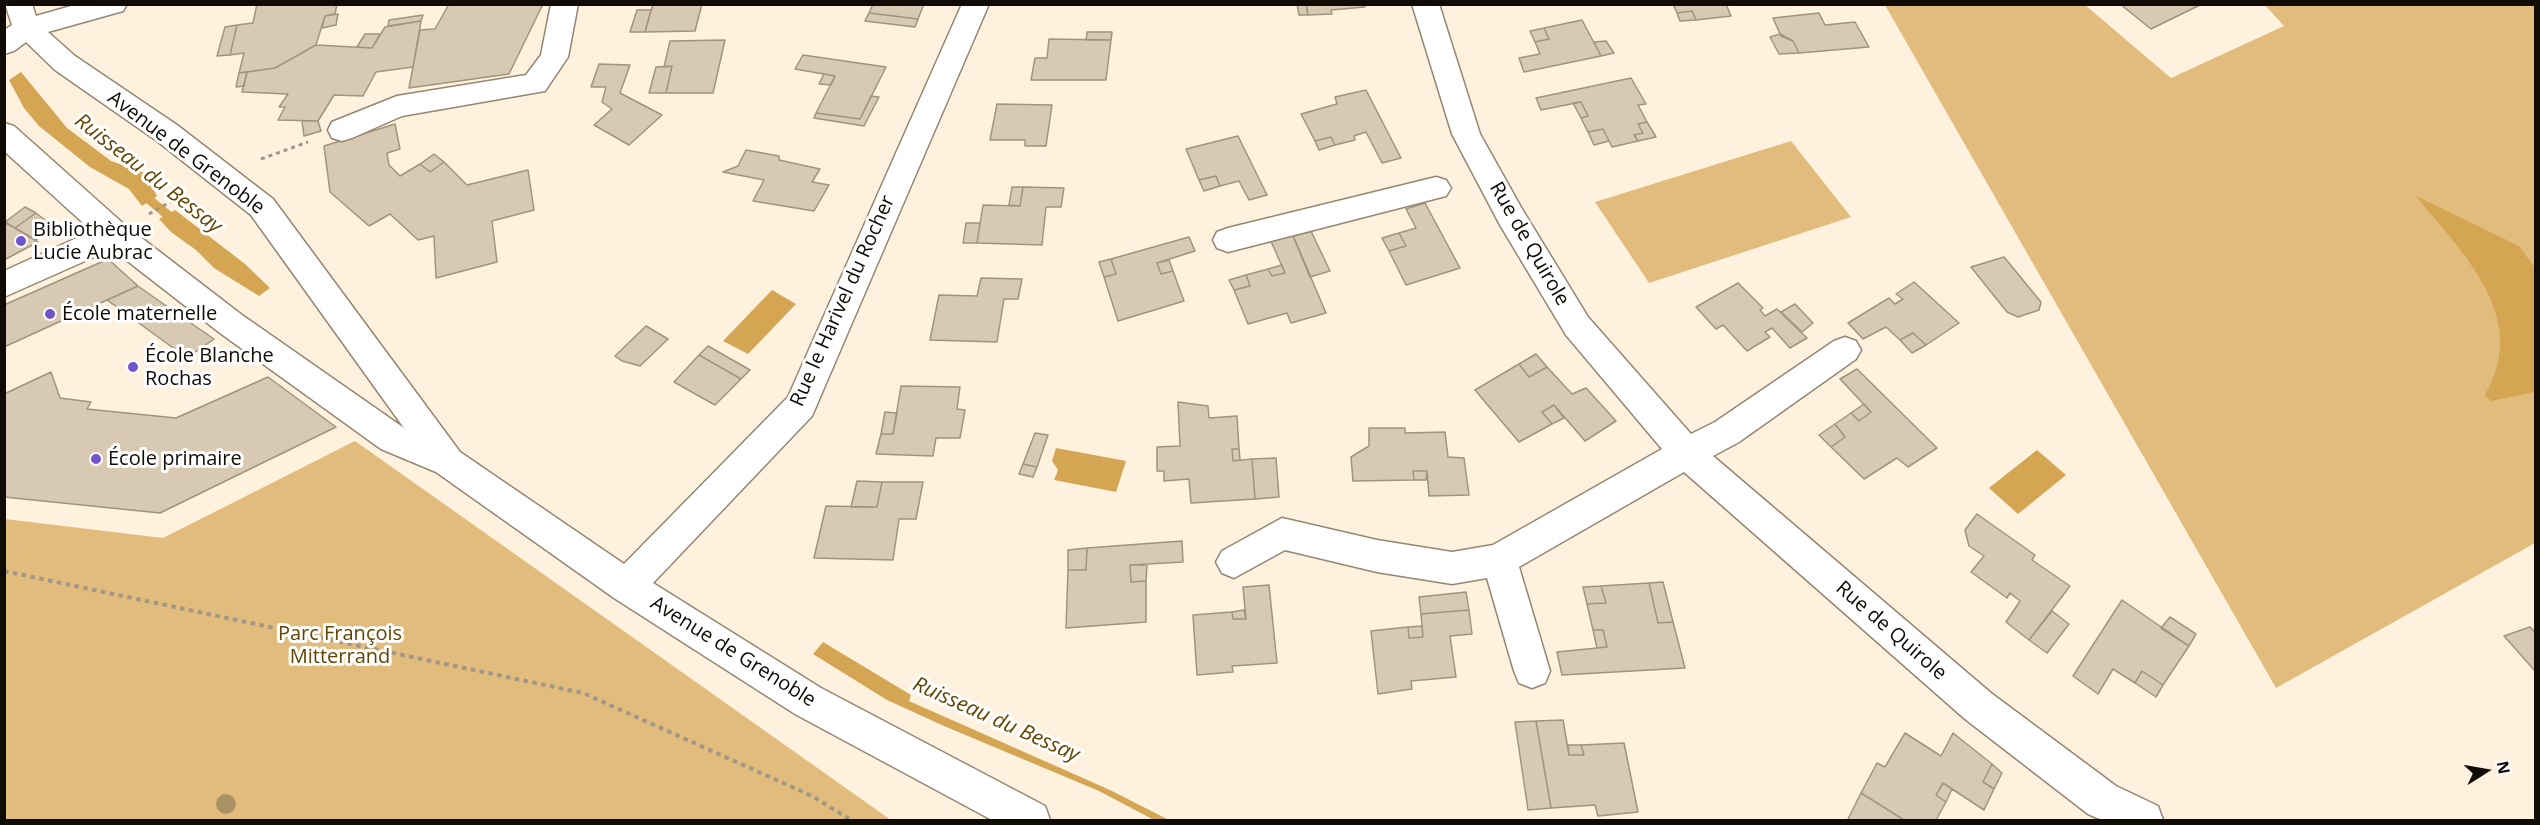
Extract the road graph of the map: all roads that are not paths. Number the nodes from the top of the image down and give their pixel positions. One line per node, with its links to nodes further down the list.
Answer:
1 (114, 4): 5 (street)
2 (565, 4): 6 (street)
3 (976, 4): 17 (street, Rue le Harivel du Rocher)
4 (1425, 4): 13 (street, Rue de Quirole)
5 (14, 25): 14 (street, Avenue de Grenoble)
6 (342, 130)
7 (4, 134): 9 (street, Avenue de Grenoble)
8 (1436, 188): 10 (street)
9 (115, 234): 11 (street); 14 (street, Avenue de Grenoble)
10 (1228, 240)
11 (4, 285)
12 (1845, 350): 13 (street)
13 (1686, 453): 15 (street); 19 (street, Rue de Quirole)
14 (448, 462): 17 (street, Avenue de Grenoble)
15 (1498, 560): 16 (street); 18 (street)
16 (1234, 562)
17 (627, 586): 20 (street, Avenue de Grenoble)
18 (1532, 671)
19 (2097, 810): 21 (street, Rue de Quirole)
20 (1031, 820)
21 (2145, 820)

